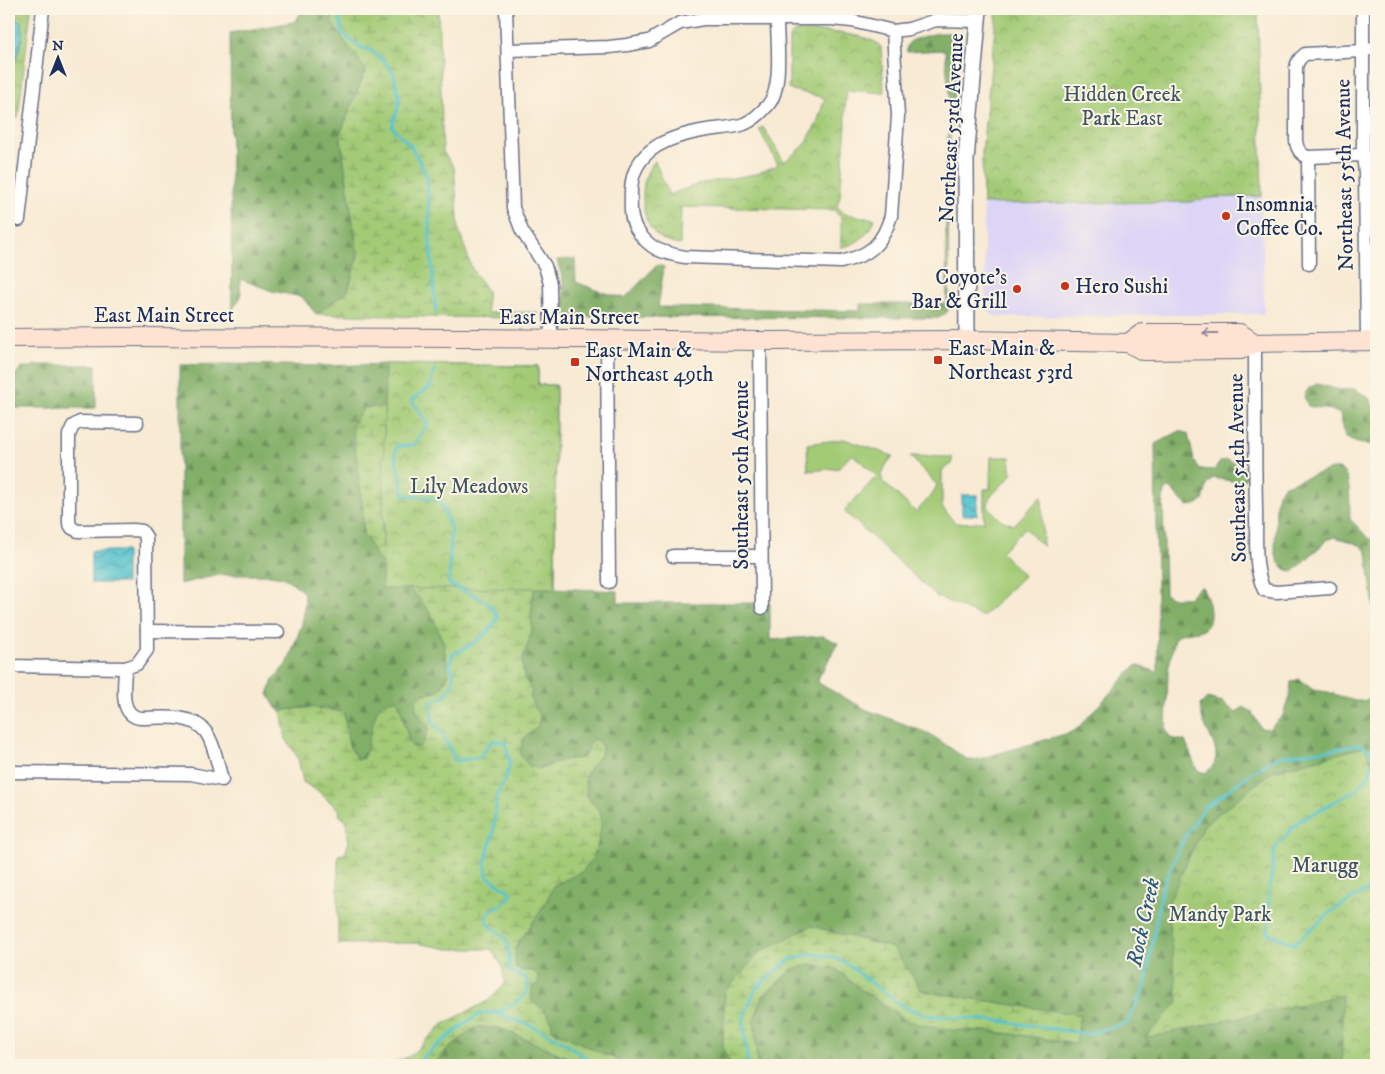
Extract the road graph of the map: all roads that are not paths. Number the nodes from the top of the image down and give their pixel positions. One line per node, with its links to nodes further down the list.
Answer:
1 (43, 9): 12 (street)
2 (506, 9): 8 (street)
3 (1362, 9): 9 (street, Northeast 55th Avenue)
4 (979, 15): 6 (street); 18 (street, Northeast 53rd Avenue)
5 (777, 20): 6 (street); 6 (street); 8 (street)
6 (893, 31)
7 (1376, 48): 9 (street)
8 (508, 50): 16 (street)
9 (1363, 51): 10 (street, Northeast 55th Avenue); 11 (street)
10 (1363, 156): 11 (street); 14 (street, Northeast 55th Avenue)
11 (1308, 157): 13 (street)
12 (19, 220)
13 (1309, 264)
14 (1371, 264): 19 (street, Northeast 55th Avenue)
15 (9, 338): 16 (main road, East Main Street)
16 (551, 339): 17 (main road, East Main Street)
17 (607, 339): 20 (main road, East Main Street); 25 (street)
18 (967, 340): 20 (main road, East Main Street); 21 (main road, East Main Street)
19 (1371, 340): 21 (main road, East Main Street)
20 (760, 341): 24 (street, Southeast 50th Avenue)
21 (1255, 343): 26 (street, Southeast 54th Avenue)
22 (137, 423): 28 (street)
23 (673, 556): 24 (street)
24 (761, 556): 27 (street, Southeast 50th Avenue)
25 (609, 582)
26 (1330, 588)
27 (762, 608)
28 (147, 631): 29 (street); 31 (street)
29 (278, 632)
30 (9, 666): 31 (street)
31 (124, 668): 32 (street)
32 (9, 772)

